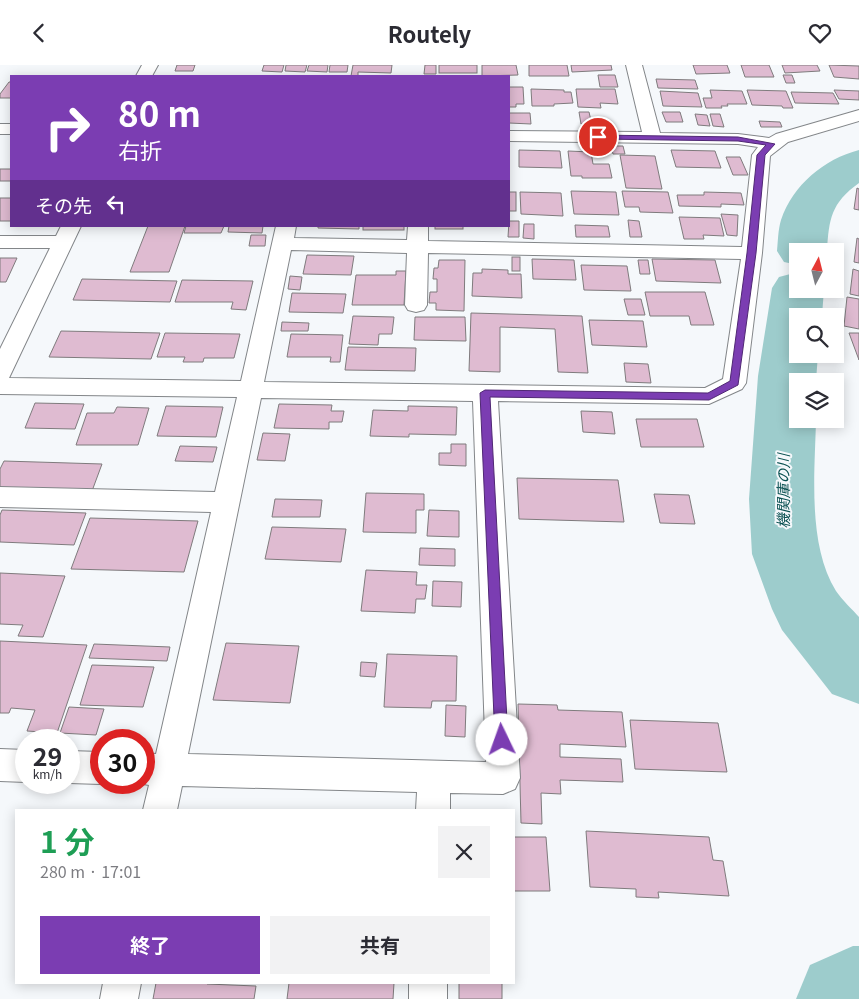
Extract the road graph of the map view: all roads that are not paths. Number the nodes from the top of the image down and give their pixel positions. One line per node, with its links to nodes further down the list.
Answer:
1 (634, 65): 4 (street)
2 (859, 115): 5 (street)
3 (510, 136): 4 (street)
4 (652, 137): 5 (street)
5 (772, 144): 10 (street)
6 (67, 234): 9 (street); 12 (street)
7 (284, 235): 8 (street); 14 (street)
8 (418, 236): 10 (street); 11 (street)
9 (0, 242)
10 (752, 253): 15 (street)
11 (416, 305)
12 (0, 373)
13 (0, 386): 14 (street)
14 (250, 389): 15 (street); 17 (street)
15 (485, 393): 21 (street)
16 (0, 497): 17 (street)
17 (226, 502): 20 (street)
18 (0, 765): 19 (street)
19 (15, 766)
20 (156, 770): 21 (street); 22 (street)
21 (434, 777): 23 (street)
22 (160, 809)
23 (433, 809)
24 (122, 984): 26 (street)
25 (428, 984): 27 (street)
26 (119, 999)
27 (428, 999)

